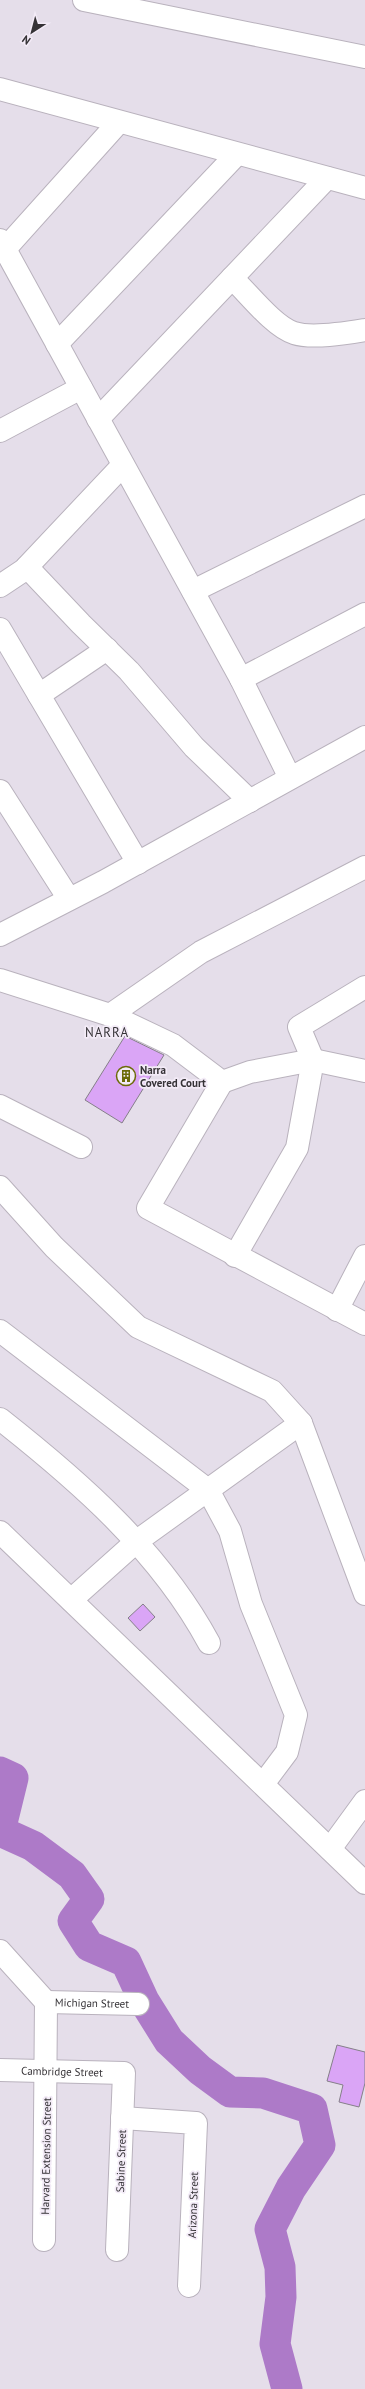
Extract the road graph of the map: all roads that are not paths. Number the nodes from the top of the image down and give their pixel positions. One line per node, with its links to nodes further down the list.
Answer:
1 (84, 0): 2 (street)
2 (365, 57)
3 (0, 89): 4 (street)
4 (119, 122): 5 (street); 8 (street)
5 (237, 154): 6 (street); 11 (street)
6 (327, 178): 7 (street); 9 (street)
7 (365, 188)
8 (2, 244): 11 (street)
9 (232, 278): 10 (street); 13 (street)
10 (365, 330)
11 (57, 344): 12 (street)
12 (81, 388): 13 (street); 14 (street)
13 (98, 419): 15 (street)
14 (0, 431)
15 (123, 465): 17 (street); 19 (street)
16 (365, 506): 19 (street)
17 (27, 567): 18 (street); 22 (street)
18 (0, 586)
19 (193, 591): 23 (street)
20 (365, 614): 23 (street)
21 (0, 629): 24 (street)
22 (107, 649): 24 (street); 28 (street)
23 (241, 679): 26 (street)
24 (39, 695): 29 (street)
25 (365, 737): 26 (street)
26 (290, 778): 28 (street)
27 (0, 792): 31 (street)
28 (250, 801): 29 (street)
29 (138, 863): 31 (street)
30 (365, 867): 35 (street)
31 (69, 899): 32 (street)
32 (3, 926)
33 (0, 980): 35 (street)
34 (365, 987): 36 (street)
35 (110, 1015): 38 (street)
36 (313, 1060): 37 (street); 38 (street); 42 (street)
37 (365, 1071)
38 (222, 1082): 42 (street)
39 (0, 1106): 40 (street)
40 (81, 1147)
41 (0, 1187): 48 (street)
42 (235, 1256): 44 (street)
43 (365, 1256): 44 (street)
44 (337, 1310): 45 (street)
45 (365, 1324)
46 (0, 1331): 49 (street)
47 (0, 1419): 51 (street)
48 (301, 1423): 49 (street); 52 (street)
49 (208, 1490): 51 (street); 55 (street)
50 (0, 1532): 53 (street)
51 (137, 1541): 53 (street); 54 (street)
52 (365, 1594)
53 (71, 1600): 55 (street)
54 (209, 1643)
55 (263, 1784): 57 (street)
56 (365, 1801): 57 (street)
57 (330, 1849): 58 (street)
58 (365, 1883)
59 (0, 1951): 60 (street)
60 (46, 2002): 61 (street, Michigan Street); 63 (street, Harvard Extension Street)
61 (138, 2004)
62 (0, 2070): 63 (street, Cambridge Street)
63 (47, 2071): 64 (street, Cambridge Street); 66 (street, Harvard Extension Street)
64 (124, 2073): 65 (street, Sabine Street)
65 (122, 2118): 67 (street, Sabine Street); 68 (street, Arizona Street)
66 (44, 2240)
67 (117, 2250)
68 (189, 2286)

